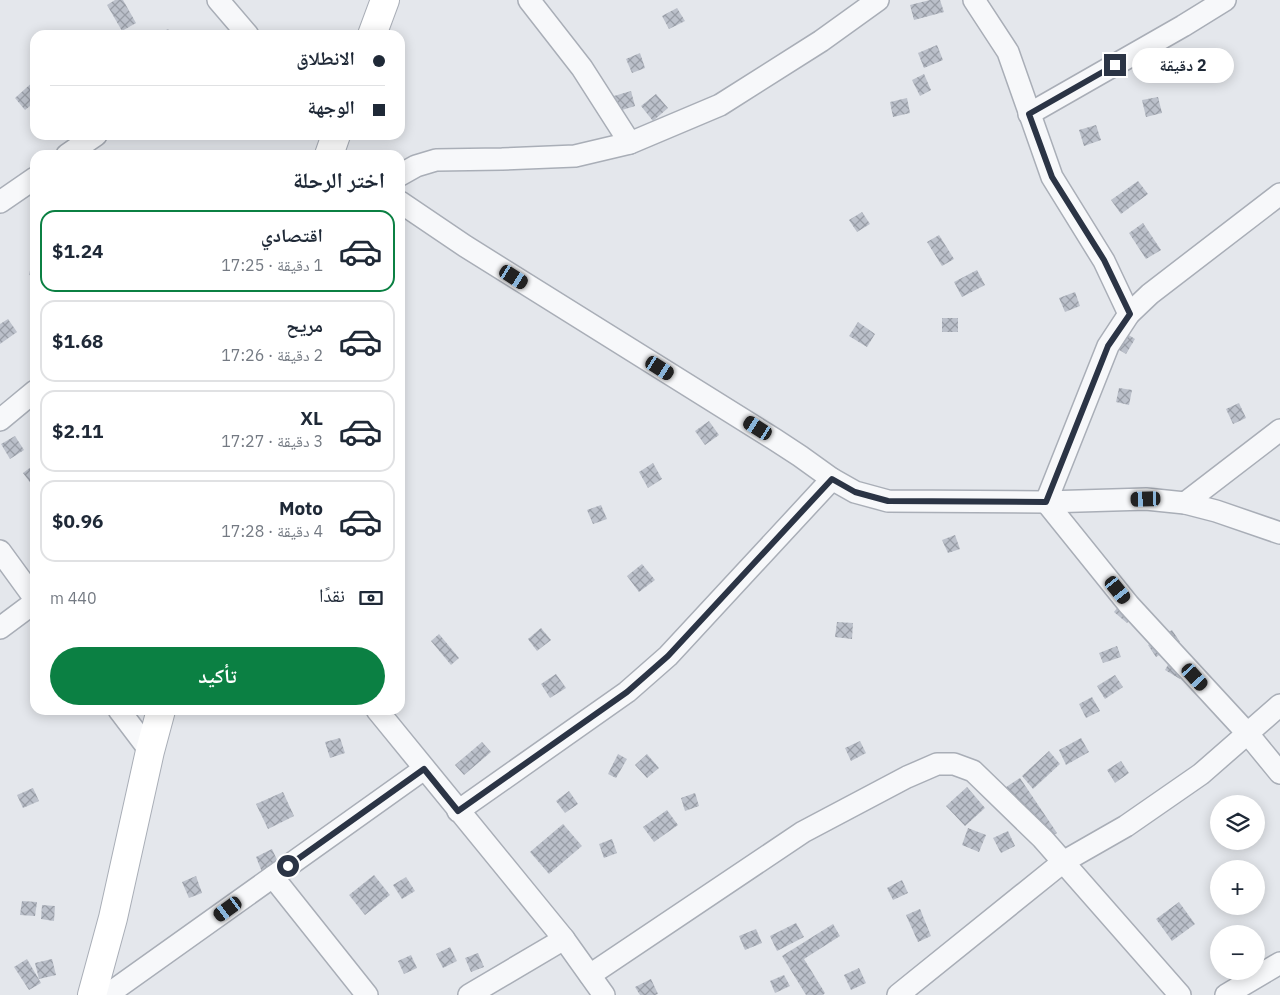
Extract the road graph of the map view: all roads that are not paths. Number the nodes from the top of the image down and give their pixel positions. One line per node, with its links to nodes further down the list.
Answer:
1 (218, 0): 7 (street)
2 (385, 0): 8 (main road)
3 (530, 0): 11 (street)
4 (878, 0): 11 (street)
5 (974, 0): 9 (street)
6 (1225, 0): 9 (street)
7 (240, 30)
8 (374, 30)
9 (1029, 114): 18 (street)
10 (89, 140): 12 (street)
11 (630, 143): 13 (street)
12 (74, 150)
13 (405, 172)
14 (30, 181): 16 (street)
15 (1280, 194): 18 (street)
16 (0, 202)
17 (405, 205): 22 (street)
18 (1130, 314): 23 (street)
19 (30, 395): 20 (street)
20 (0, 420)
21 (1280, 430): 24 (street)
22 (832, 479): 23 (street); 38 (street)
23 (1046, 502): 24 (street); 34 (street)
24 (1185, 503): 25 (street)
25 (1280, 533)
26 (0, 551): 27 (street)
27 (30, 593)
28 (30, 604): 29 (street)
29 (0, 628)
30 (1280, 705): 34 (street)
31 (123, 715): 35 (street)
32 (160, 715): 35 (main road)
33 (381, 715): 36 (street)
34 (1248, 734): 37 (street); 39 (street)
35 (150, 752): 44 (main road)
36 (424, 769): 38 (street); 40 (street)
37 (1280, 773)
38 (458, 811): 41 (street)
39 (1063, 862): 43 (street); 49 (street); 50 (street)
40 (273, 877): 45 (street); 46 (street)
41 (564, 939): 43 (street); 47 (street)
42 (1280, 962): 51 (street)
43 (590, 975): 48 (street)
44 (92, 995)
45 (107, 995)
46 (366, 995)
47 (469, 995)
48 (604, 995)
49 (898, 995)
50 (1180, 995)
51 (1226, 995)

